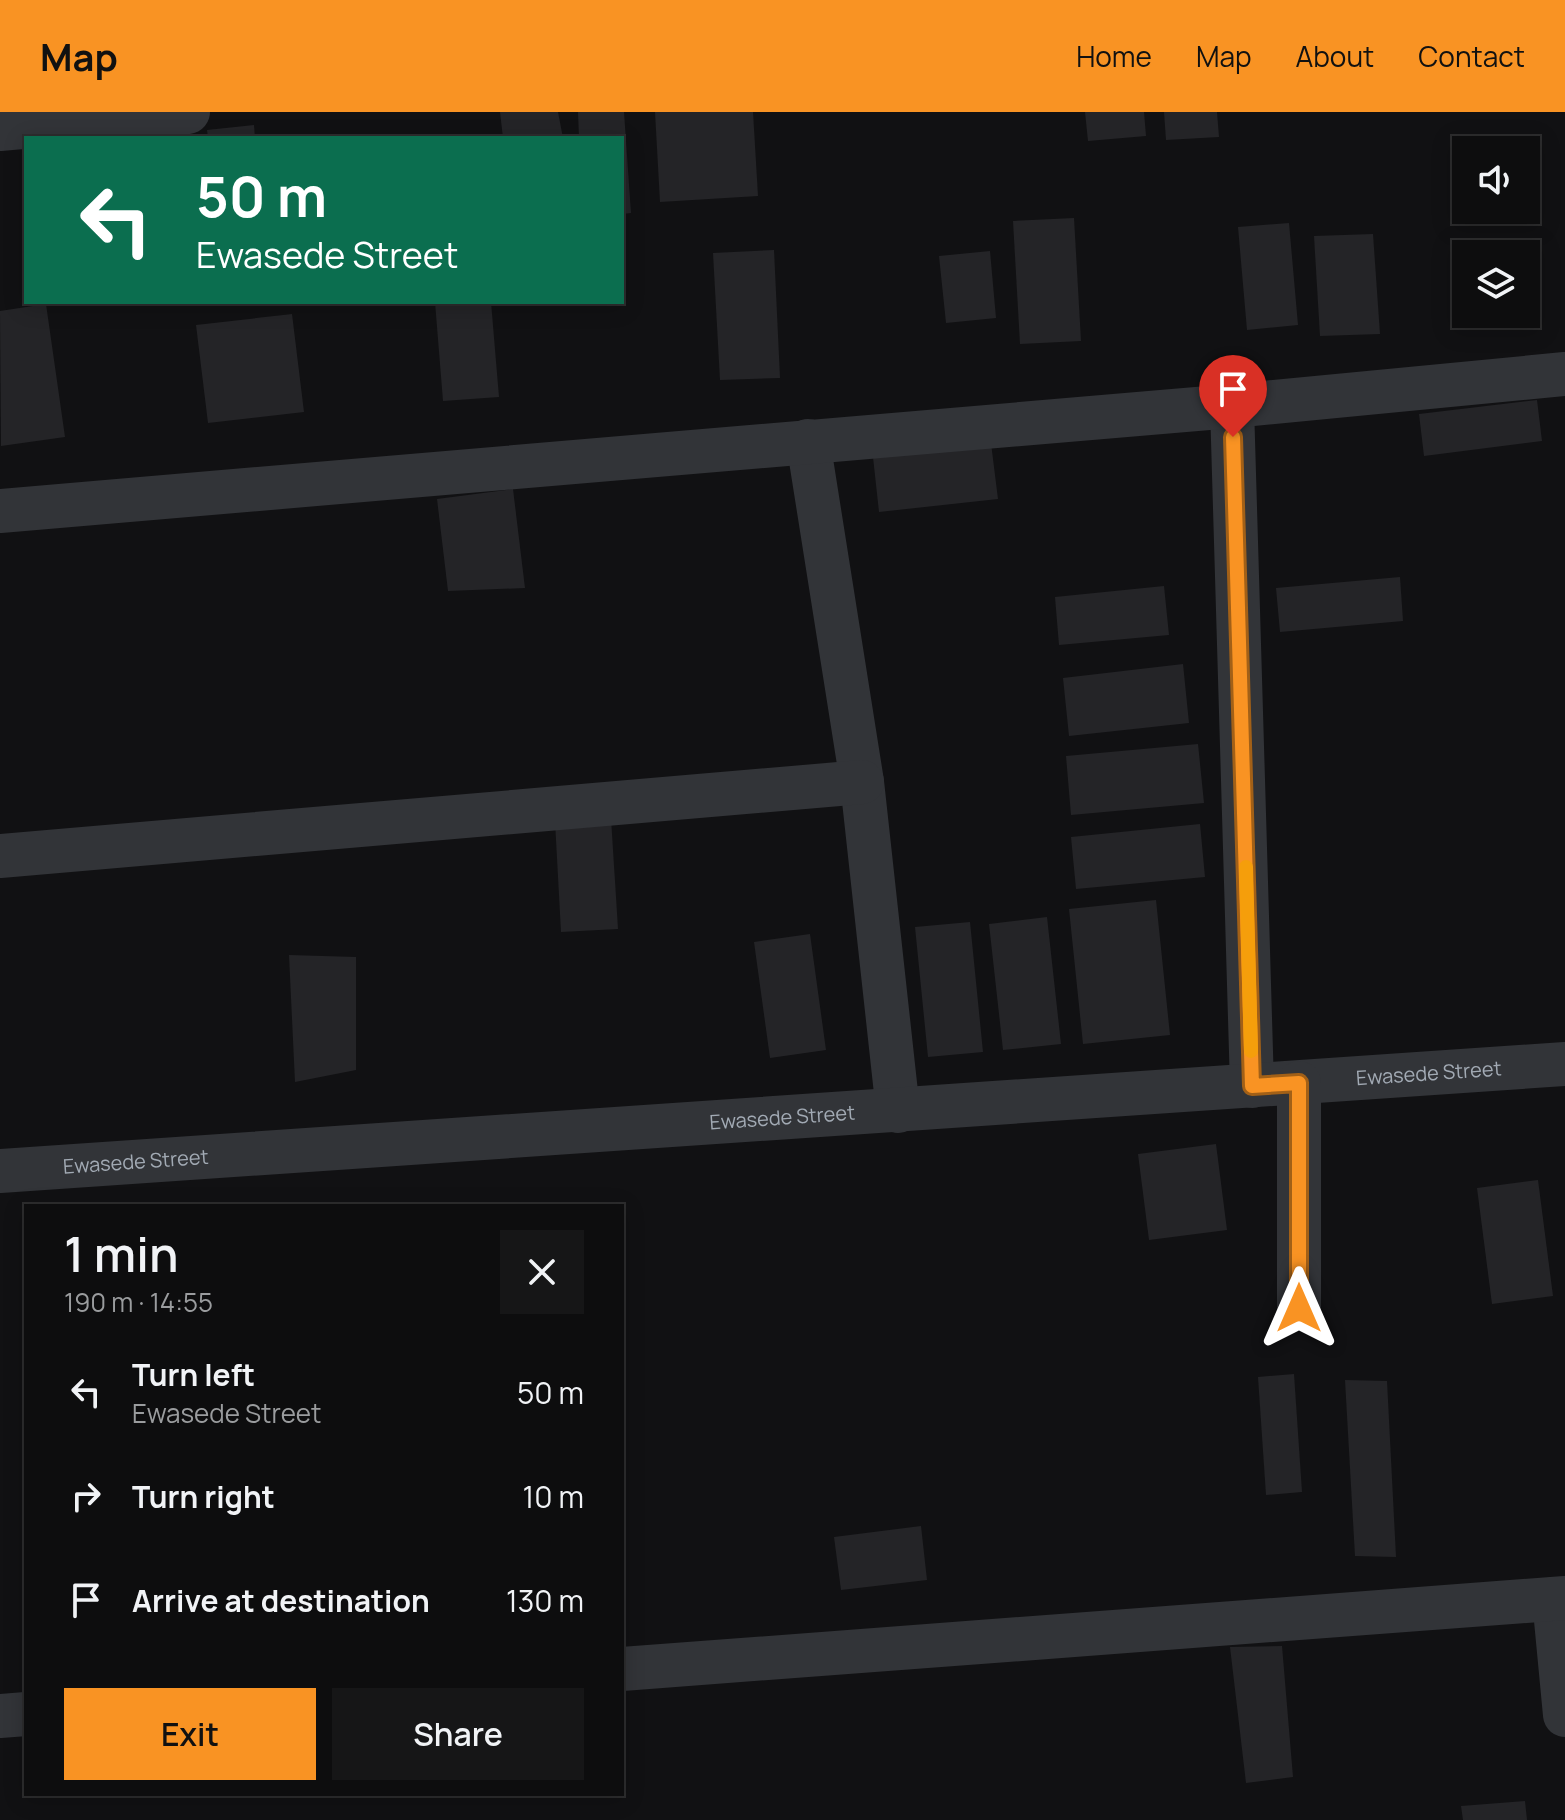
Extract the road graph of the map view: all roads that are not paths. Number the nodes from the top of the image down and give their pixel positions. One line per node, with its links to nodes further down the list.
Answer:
1 (188, 112): 2 (street)
2 (0, 129)
3 (1565, 374): 4 (street)
4 (1232, 406): 5 (street); 11 (street)
5 (808, 441): 6 (street); 7 (street)
6 (0, 511)
7 (862, 782): 8 (street); 12 (street)
8 (0, 856)
9 (1565, 1064): 10 (street, Ewasede Street)
10 (1299, 1083): 11 (street, Ewasede Street); 14 (street)
11 (1252, 1086): 12 (street, Ewasede Street)
12 (898, 1111): 13 (street, Ewasede Street)
13 (0, 1171)
14 (1299, 1308)
15 (1560, 1599): 16 (street); 18 (street)
16 (624, 1669)
17 (24, 1714): 19 (street)
18 (1565, 1715)
19 (0, 1716)

